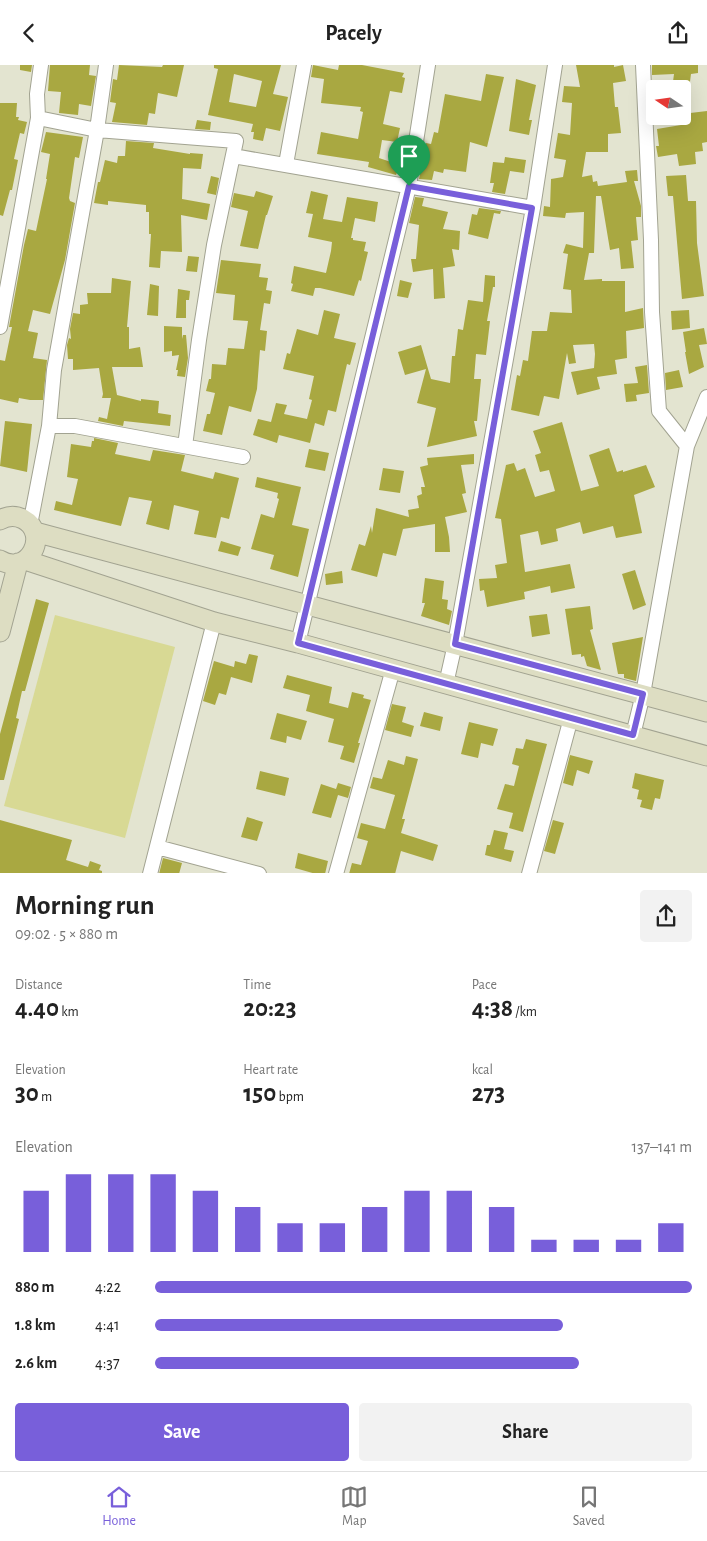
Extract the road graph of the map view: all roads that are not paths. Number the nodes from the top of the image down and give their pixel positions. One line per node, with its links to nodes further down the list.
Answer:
1 (41, 65): 7 (street)
2 (106, 65): 8 (street)
3 (304, 65): 10 (street)
4 (428, 65): 11 (street)
5 (555, 65): 12 (street)
6 (643, 65): 17 (street)
7 (38, 119): 8 (street); 13 (street)
8 (97, 130): 9 (street); 15 (street)
9 (233, 156): 10 (street); 16 (street)
10 (286, 164): 11 (street)
11 (409, 186): 12 (street); 22 (street)
12 (532, 208): 26 (street)
13 (0, 327)
14 (707, 397): 17 (street)
15 (49, 426): 16 (street); 20 (street)
16 (185, 446): 18 (street)
17 (687, 447): 29 (street)
18 (243, 457)
19 (0, 520): 20 (main road)
20 (32, 528): 21 (main road); 22 (main road)
21 (14, 561): 23 (main road); 24 (main road)
22 (307, 605): 25 (street); 26 (main road)
23 (214, 621): 25 (main road); 34 (street)
24 (0, 632)
25 (298, 643): 27 (main road)
26 (455, 644): 28 (street); 29 (main road)
27 (393, 669): 28 (main road); 37 (street)
28 (446, 684): 31 (main road)
29 (643, 694): 30 (main road); 32 (street)
30 (707, 712)
31 (571, 718): 32 (main road); 38 (street)
32 (633, 735): 33 (main road)
33 (707, 756)
34 (157, 847): 35 (street); 36 (street)
35 (150, 873)
36 (259, 873)
37 (336, 873)
38 (529, 873)

